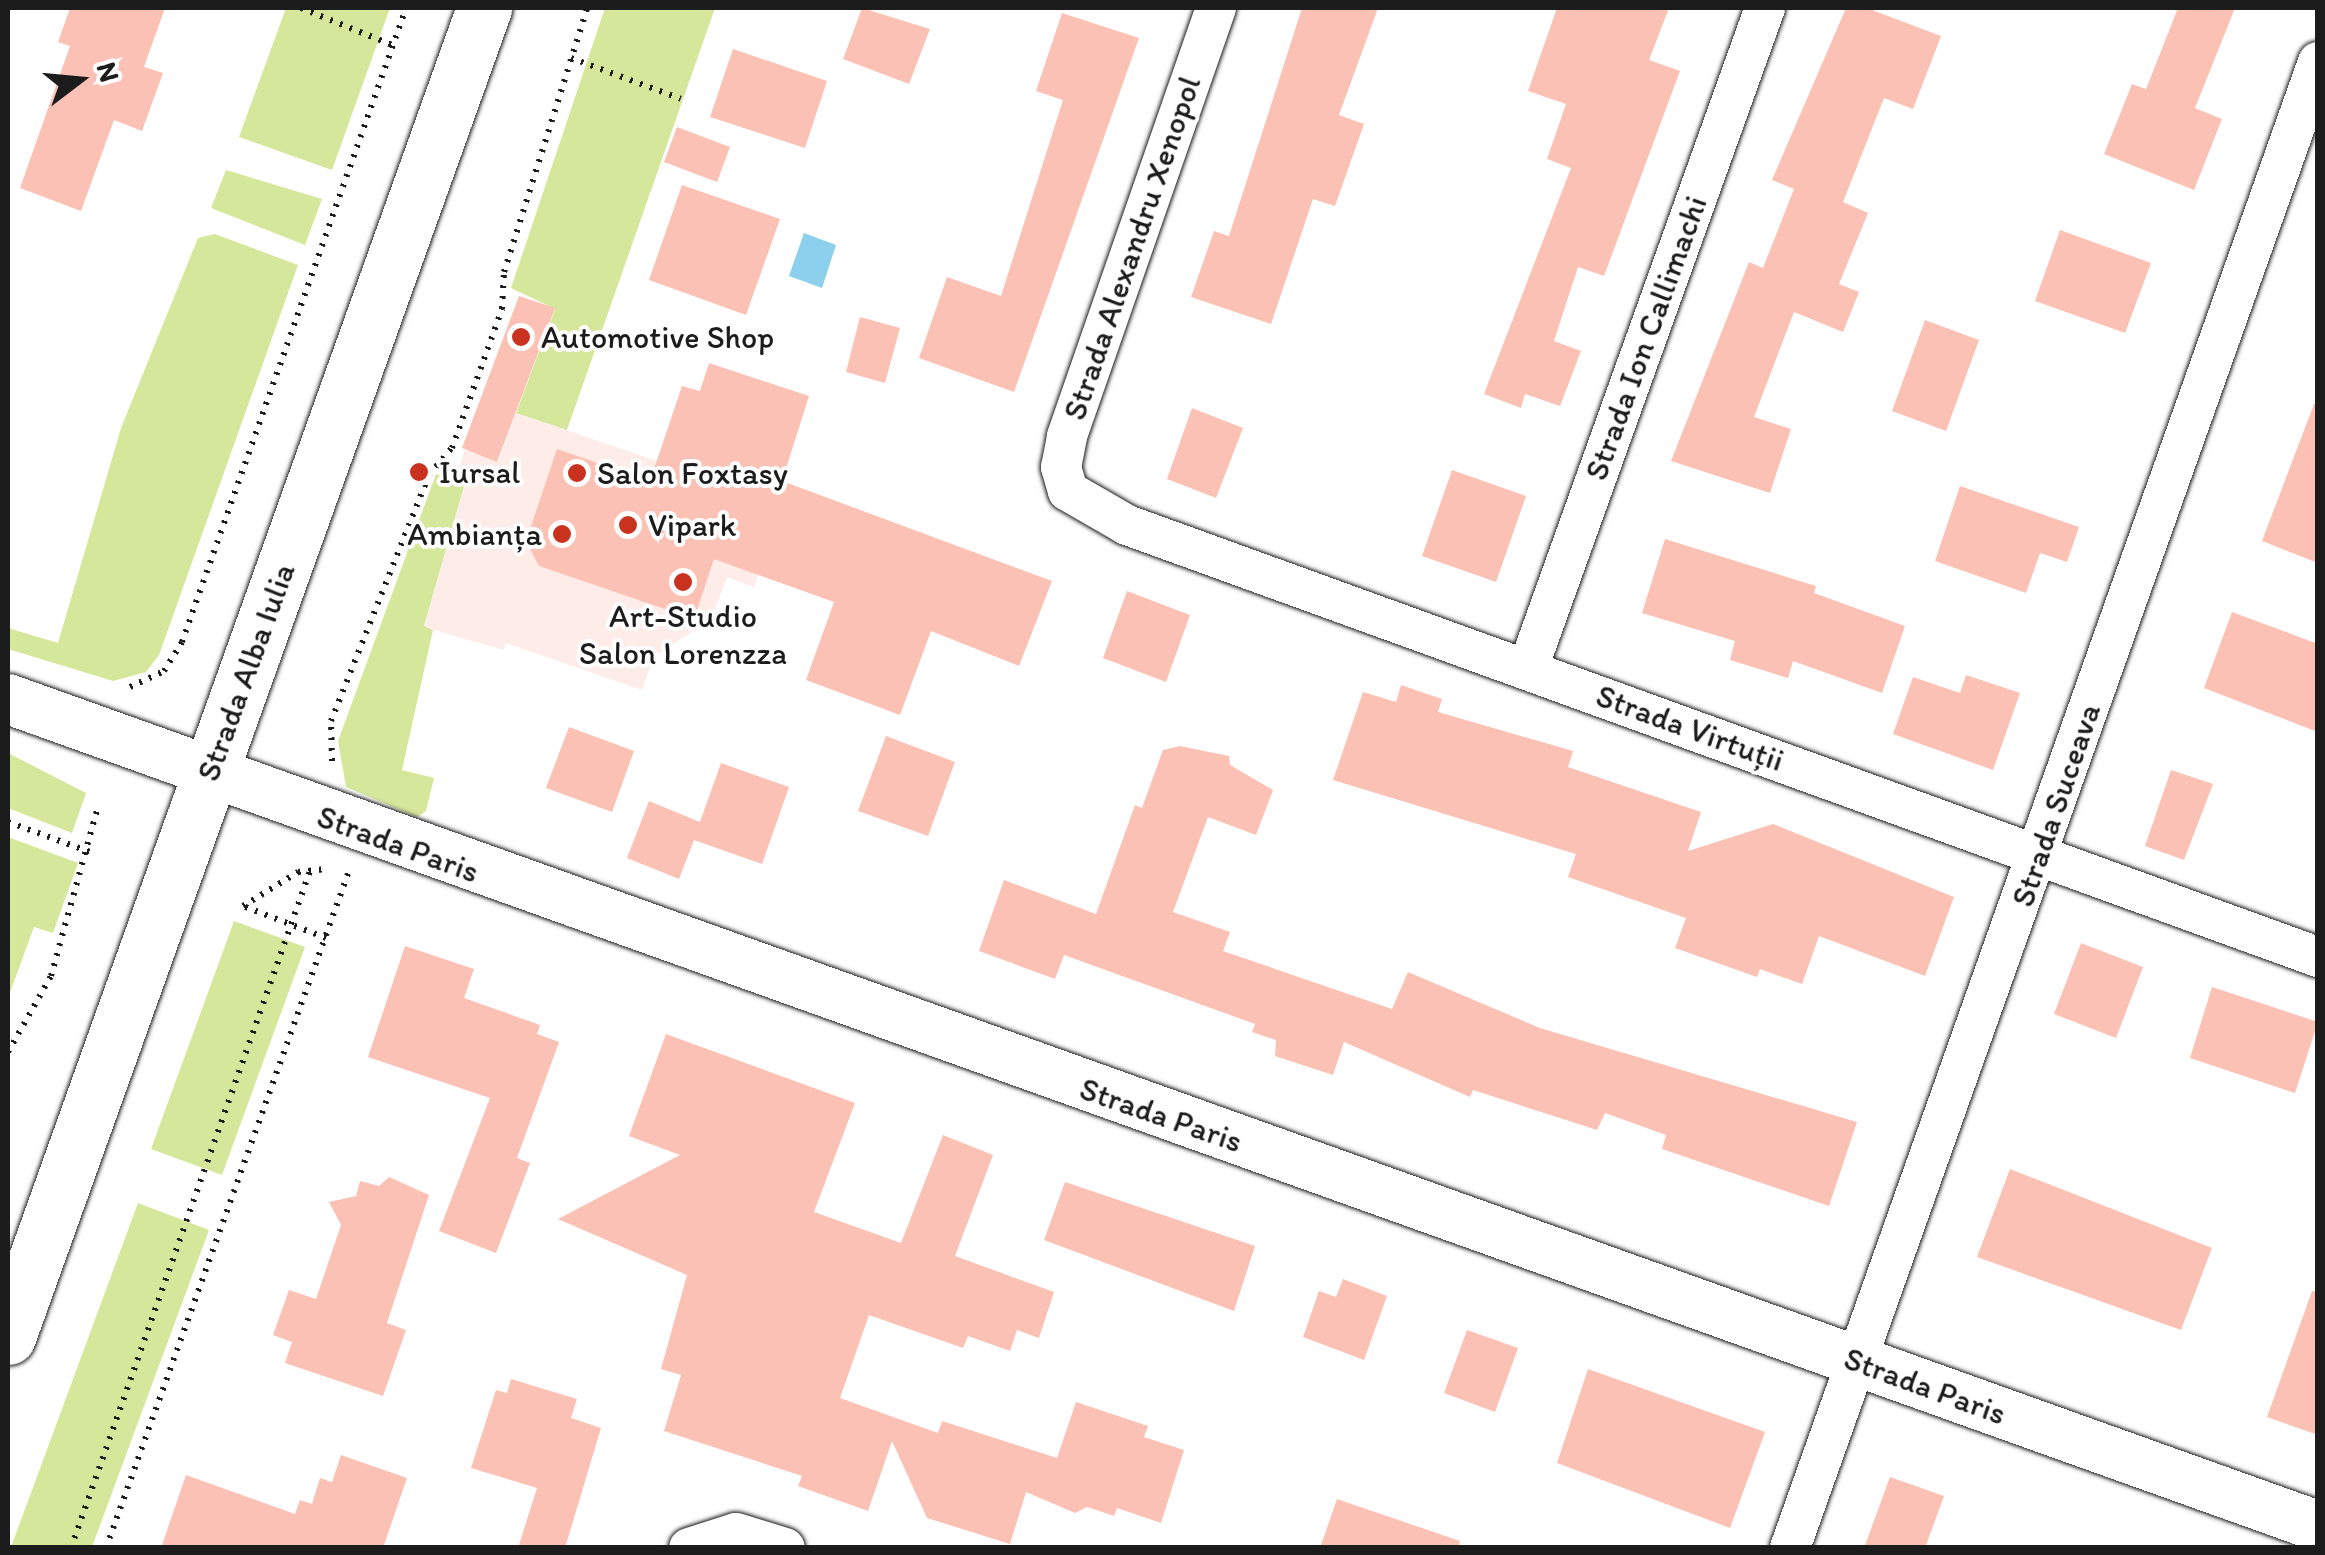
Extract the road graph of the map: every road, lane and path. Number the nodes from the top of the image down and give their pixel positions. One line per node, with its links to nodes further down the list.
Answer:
1 (301, 8): 7 (path)
2 (406, 8): 7 (path)
3 (484, 8): 15 (main road, Strada Alba Iulia)
4 (587, 8): 8 (path)
5 (1216, 8): 11 (street, Strada Alexandru Xenopol)
6 (1765, 8): 12 (street, Strada Ion Callimachi)
7 (392, 45): 13 (path)
8 (570, 58): 10 (path); 16 (path)
9 (2318, 62): 20 (street, Strada Suceava)
10 (681, 99)
11 (1068, 490): 12 (street, Strada Virtuții)
12 (1528, 668): 20 (street, Strada Virtuții)
13 (136, 686)
14 (8, 700): 15 (street, Strada Paris)
15 (211, 772): 26 (main road, Strada Alba Iulia); 27 (street, Strada Paris)
16 (340, 780)
17 (98, 807): 19 (path)
18 (8, 822): 19 (path)
19 (90, 852): 25 (path)
20 (2038, 856): 24 (street, Strada Virtuții); 27 (street, Strada Suceava)
21 (310, 871): 22 (path); 22 (path); 23 (path)
22 (296, 926): 23 (path); 30 (path)
23 (326, 938): 31 (path)
24 (2318, 957)
25 (8, 1052)
26 (8, 1337)
27 (1857, 1361): 28 (street, Strada Paris); 33 (street, Strada Suceava)
28 (2318, 1526)
29 (690, 1546): 32 (street)
30 (71, 1548)
31 (106, 1548)
32 (784, 1548)
33 (1790, 1548)

